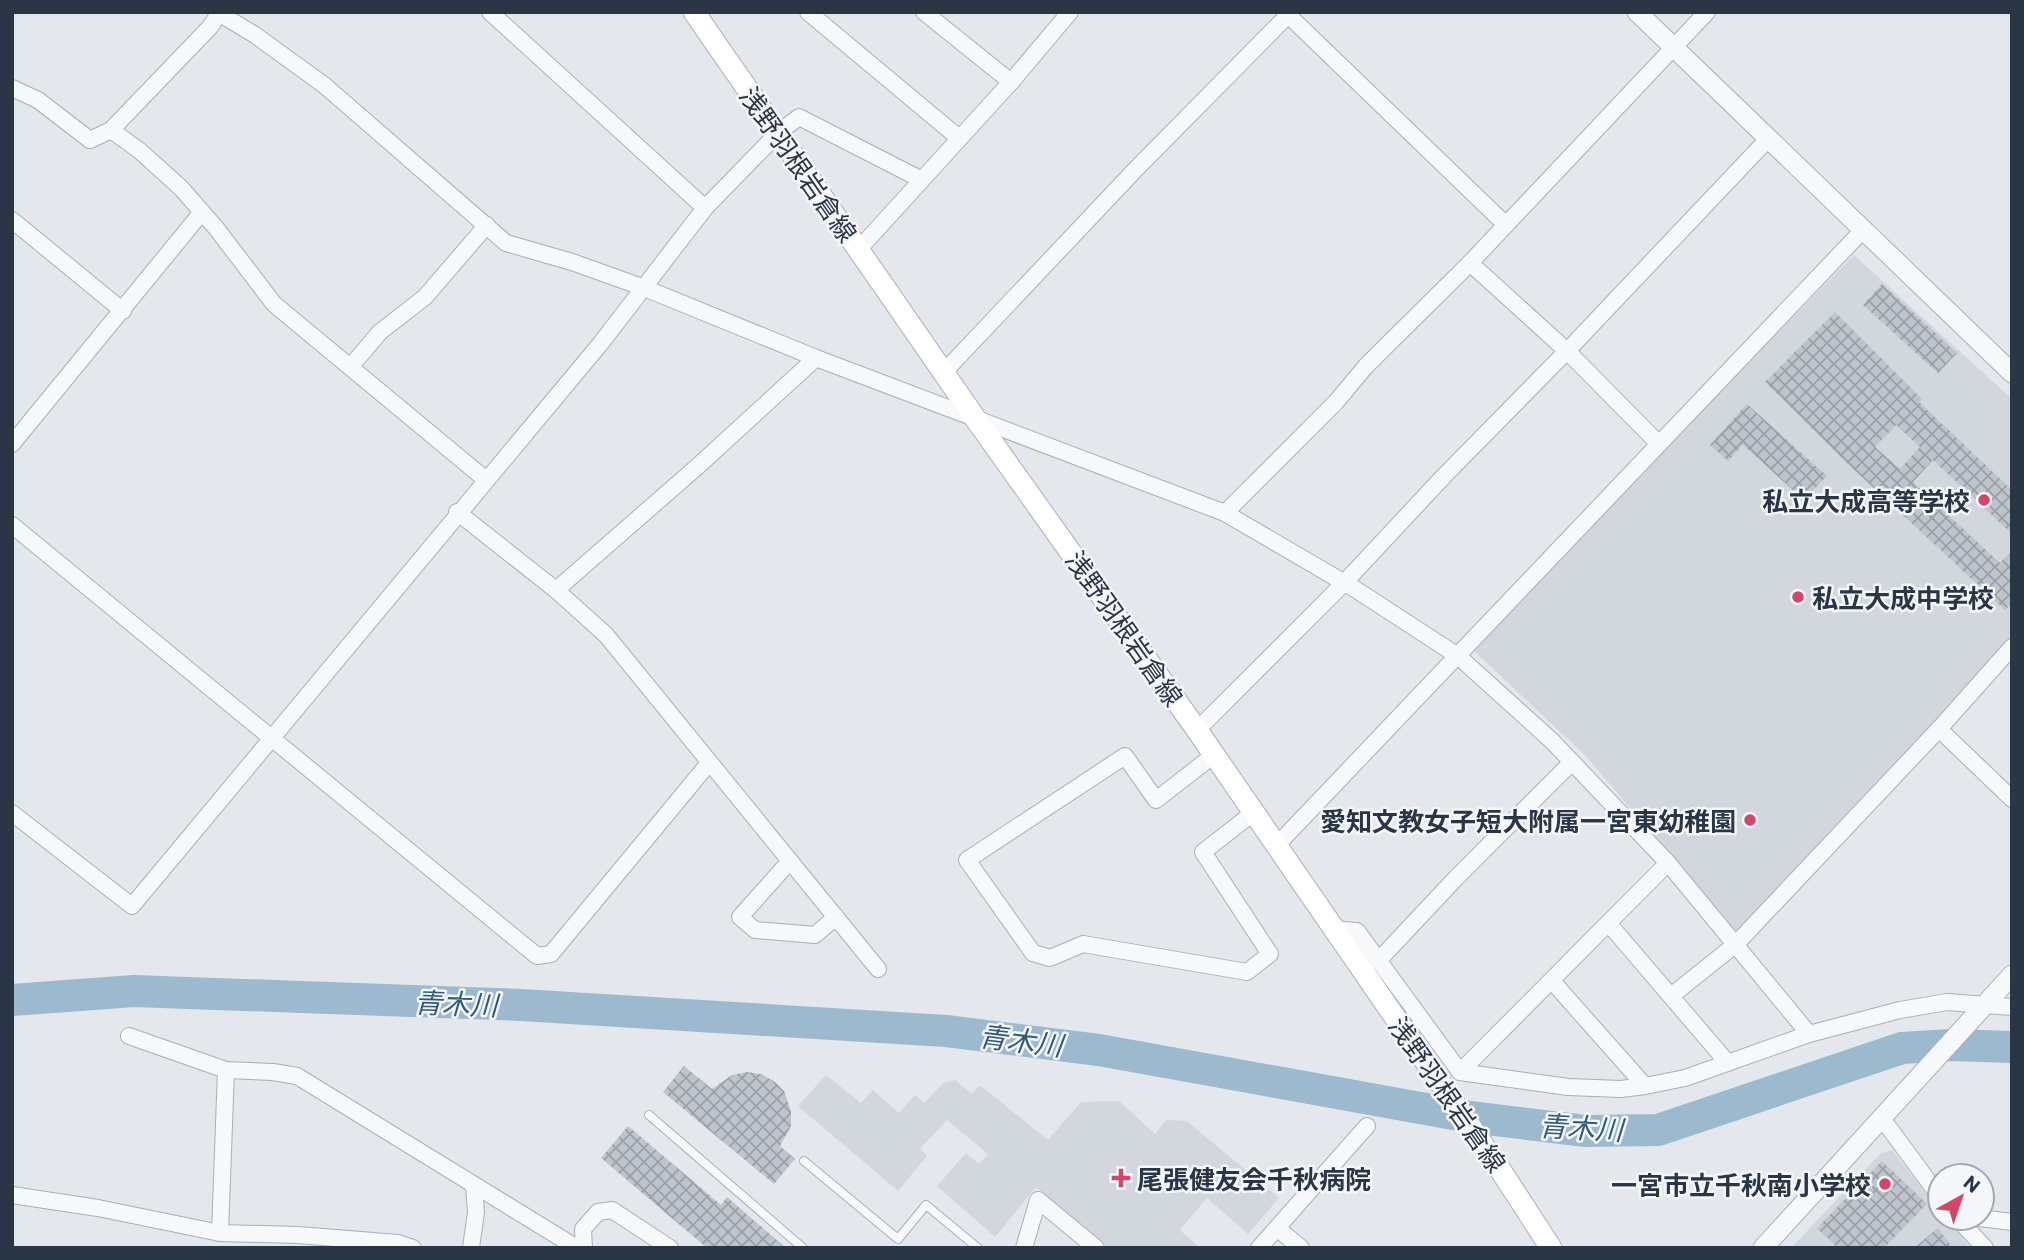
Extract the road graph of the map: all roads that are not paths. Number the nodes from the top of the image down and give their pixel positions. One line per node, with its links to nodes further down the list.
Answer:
1 (490, 12): 18 (street)
2 (694, 12): 14 (main road, 浅野羽根岩倉線)
3 (808, 12): 15 (street)
4 (924, 12): 11 (street)
5 (1070, 12): 11 (street)
6 (1637, 12): 10 (street)
7 (1707, 12): 10 (street)
8 (219, 13): 13 (street); 22 (street)
9 (1288, 13): 21 (street); 32 (street)
10 (1674, 47): 16 (street); 21 (street)
11 (1011, 82): 15 (street)
12 (12, 88): 13 (street)
13 (111, 130): 19 (street)
14 (778, 133): 17 (street); 18 (street); 24 (main road, 浅野羽根岩倉線)
15 (959, 138): 17 (street)
16 (1768, 139): 23 (street); 28 (street)
17 (920, 179): 24 (street)
18 (705, 208): 26 (street)
19 (202, 212): 27 (street); 30 (street)
20 (12, 220): 27 (street)
21 (1506, 225): 25 (street)
22 (487, 226): 26 (street); 30 (street)
23 (1863, 230): 31 (street); 34 (street)
24 (858, 250): 32 (main road, 浅野羽根岩倉線)
25 (1470, 263): 28 (street); 38 (street)
26 (642, 287): 29 (street); 36 (street)
27 (123, 311): 35 (street)
28 (1567, 351): 34 (street); 40 (street)
29 (816, 358): 33 (street); 41 (street)
30 (351, 366): 36 (street)
31 (2009, 366)
32 (944, 372): 33 (main road, 浅野羽根岩倉線)
33 (975, 418): 38 (street); 45 (main road, 浅野羽根岩倉線)
34 (1658, 443): 43 (street)
35 (12, 444)
36 (485, 479): 37 (street)
37 (457, 512): 41 (street); 46 (street)
38 (1225, 513): 40 (street)
39 (12, 526): 46 (street)
40 (1345, 583): 43 (street); 45 (street)
41 (556, 590): 49 (street)
42 (2012, 647): 44 (street)
43 (1458, 656): 48 (street); 53 (street)
44 (1939, 729): 50 (street); 59 (street)
45 (1197, 730): 47 (main road, 浅野羽根岩倉線)
46 (274, 738): 49 (street); 51 (street)
47 (1214, 754): 52 (main road, 浅野羽根岩倉線); 52 (street)
48 (1572, 762): 55 (street); 60 (street)
49 (709, 763): 54 (street)
50 (2012, 799)
51 (12, 813)
52 (1253, 813): 53 (main road, 浅野羽根岩倉線)
53 (1276, 846): 58 (main road, 浅野羽根岩倉線)
54 (790, 861): 56 (street); 56 (street)
55 (1668, 863): 57 (street); 59 (street)
56 (836, 918): 61 (street)
57 (1609, 924): 63 (street); 64 (street)
58 (1332, 929): 60 (street); 94 (main road, 浅野羽根岩倉線)
59 (1735, 944): 64 (street); 67 (street)
60 (1378, 961): 71 (street)
61 (878, 968)
62 (2012, 975): 65 (street)
63 (1552, 981): 71 (street); 72 (street)
64 (1671, 996): 69 (street)
65 (1981, 1006): 66 (street); 67 (street); 74 (street)
66 (2012, 1007)
67 (1809, 1034): 69 (street)
68 (129, 1036): 70 (street)
69 (1727, 1062): 72 (street)
70 (226, 1070): 78 (street); 82 (street)
71 (1460, 1072): 72 (street)
72 (1645, 1086)
73 (649, 1115): 88 (lane)
74 (1881, 1117): 77 (street); 95 (street)
75 (1367, 1126): 80 (street)
76 (804, 1161): 89 (lane)
77 (1926, 1178)
78 (474, 1186): 84 (street); 85 (street)
79 (12, 1195): 82 (street)
80 (1277, 1228): 92 (street); 93 (street)
81 (1970, 1232): 96 (street)
82 (226, 1238): 83 (street)
83 (413, 1248)
84 (471, 1248)
85 (577, 1248)
86 (583, 1248): 87 (street)
87 (670, 1248)
88 (803, 1248)
89 (978, 1248)
90 (1024, 1248): 91 (street)
91 (1096, 1248)
92 (1259, 1248)
93 (1301, 1248)
94 (1551, 1248)
95 (1763, 1248)
96 (1984, 1248)

